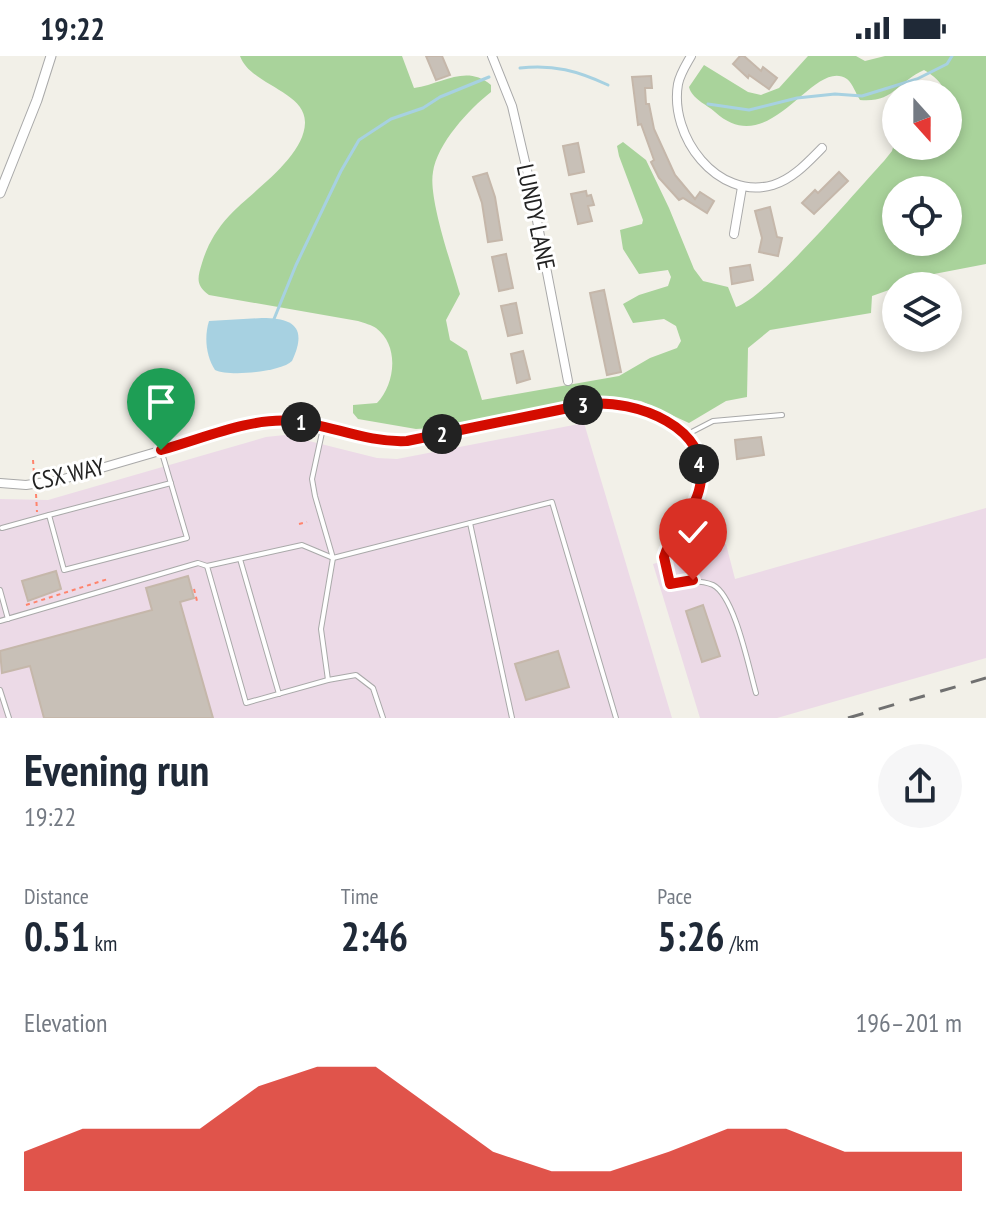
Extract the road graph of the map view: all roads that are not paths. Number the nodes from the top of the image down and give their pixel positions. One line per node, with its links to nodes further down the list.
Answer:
1 (51, 56): 5 (street)
2 (492, 56): 9 (street, LUNDY LANE)
3 (691, 56): 6 (street)
4 (822, 148): 6 (street)
5 (4, 171): 7 (street)
6 (742, 187): 8 (street)
7 (0, 193)
8 (734, 234)
9 (568, 381)
10 (782, 415): 12 (lane)
11 (323, 428): 12 (street, CSX WAY); 13 (street, CSX WAY); 20 (lane)
12 (684, 436): 16 (street)
13 (161, 450): 14 (street, CSX WAY); 15 (lane)
14 (0, 483)
15 (171, 483): 17 (lane); 17 (lane)
16 (701, 485): 28 (lane)
17 (49, 515): 19 (lane)
18 (470, 523): 20 (lane); 32 (lane); 33 (lane)
19 (2, 528)
20 (333, 558): 21 (lane); 26 (lane)
21 (240, 559): 22 (lane); 29 (lane)
22 (207, 566): 24 (lane); 29 (lane)
23 (0, 590): 24 (lane)
24 (8, 619): 25 (lane)
25 (0, 621)
26 (328, 680): 29 (lane); 31 (lane)
27 (0, 690): 30 (lane)
28 (756, 693)
29 (279, 694)
30 (9, 718)
31 (383, 718)
32 (512, 718)
33 (616, 718)

